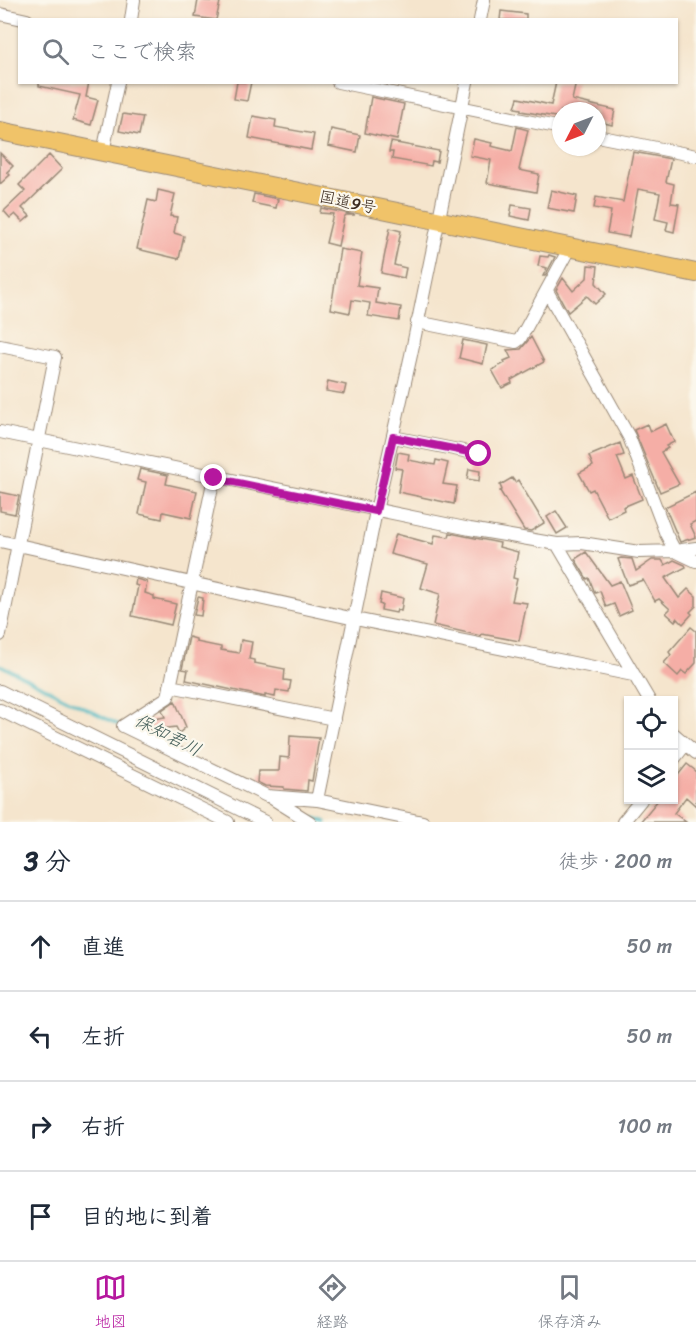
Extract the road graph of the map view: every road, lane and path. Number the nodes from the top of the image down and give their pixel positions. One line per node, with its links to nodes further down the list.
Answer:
1 (134, 0): 5 (street)
2 (484, 0): 6 (street)
3 (0, 14): 4 (street)
4 (18, 18)
5 (131, 18)
6 (480, 18)
7 (118, 84): 14 (street)
8 (348, 84): 10 (street)
9 (468, 84): 10 (street)
10 (462, 108): 11 (street); 16 (street)
11 (552, 126)
12 (0, 131): 14 (highway, 国道9号)
13 (606, 138): 15 (street)
14 (103, 152): 16 (highway, 国道9号)
15 (696, 156)
16 (440, 220): 17 (highway, 国道9号); 20 (street)
17 (570, 247): 18 (highway, 国道9号); 19 (street)
18 (696, 273)
19 (547, 291): 20 (street); 32 (street)
20 (417, 322): 23 (street)
21 (0, 346): 24 (street)
22 (0, 432): 24 (street)
23 (393, 437): 25 (street); 27 (street)
24 (39, 440): 26 (street); 29 (street)
25 (479, 454)
26 (214, 478): 27 (street); 34 (street)
27 (376, 511): 30 (street); 35 (street)
28 (0, 541): 29 (street)
29 (18, 544): 34 (street); 36 (street)
30 (557, 544): 32 (street); 37 (street)
31 (696, 548): 32 (street)
32 (675, 551): 33 (street)
33 (696, 561)
34 (191, 583): 35 (street); 38 (street)
35 (355, 619): 37 (street); 42 (street)
36 (0, 634)
37 (633, 675): 40 (street)
38 (170, 686): 42 (street); 47 (street)
39 (0, 691): 51 (street)
40 (646, 696)
41 (0, 710): 50 (street)
42 (334, 719): 48 (street)
43 (678, 738): 44 (street)
44 (685, 745): 45 (street); 46 (street)
45 (696, 753)
46 (678, 754)
47 (267, 795): 48 (street); 52 (street)
48 (317, 800): 53 (street)
49 (638, 804): 54 (street)
50 (228, 822)
51 (266, 822)
52 (310, 822)
53 (423, 822)
54 (623, 822)

